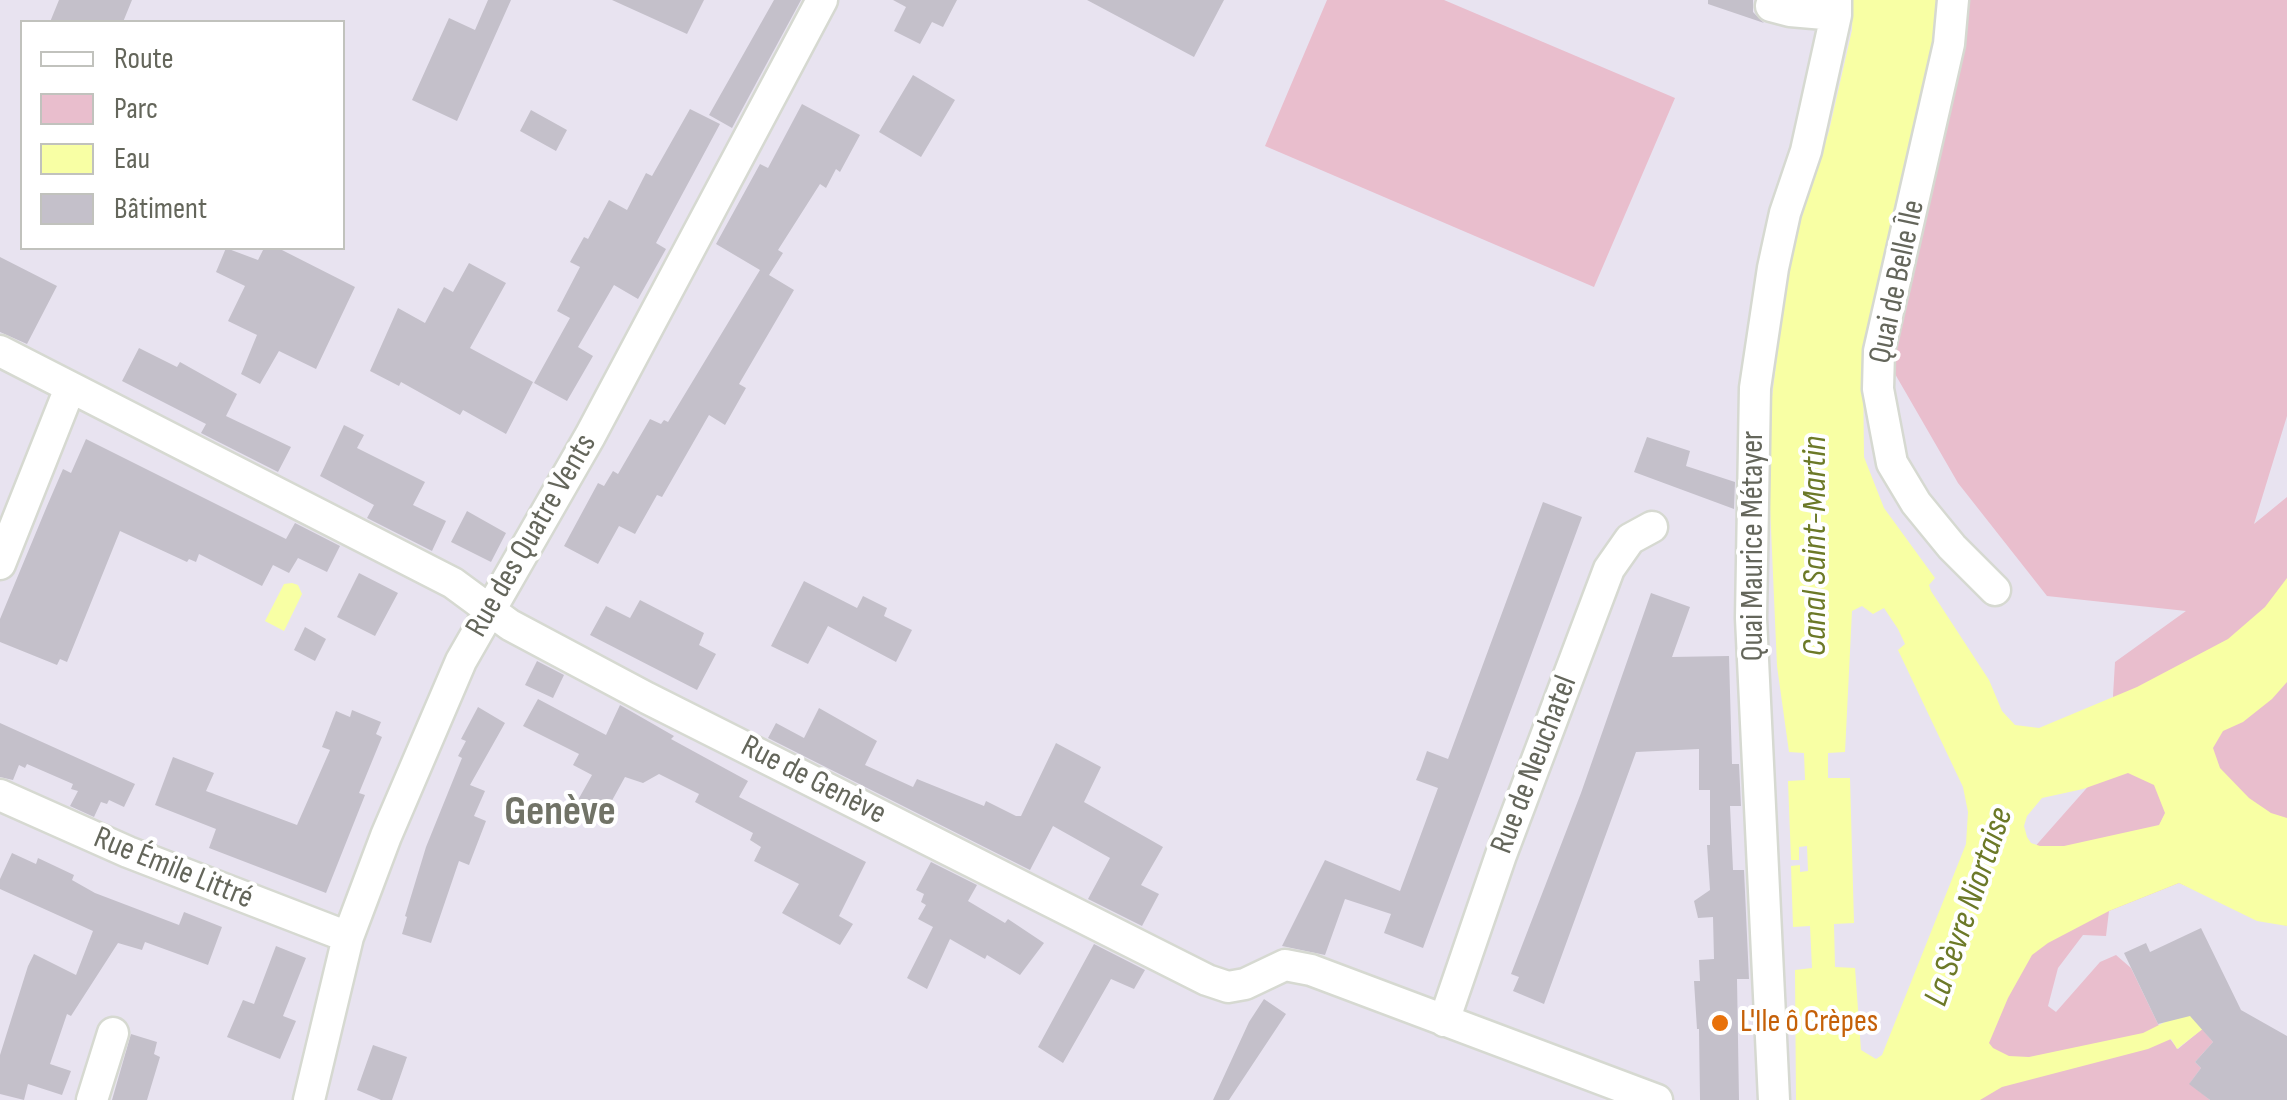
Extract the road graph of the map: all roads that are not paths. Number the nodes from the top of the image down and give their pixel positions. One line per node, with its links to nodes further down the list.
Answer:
1 (822, 0): 10 (street, Rue des Quatre Vents)
2 (1953, 0): 9 (street, Quai de Belle Île)
3 (1771, 6): 4 (street)
4 (1836, 7): 18 (street, Quai Maurice Métayer)
5 (0, 351): 6 (street, Rue de Genève)
6 (70, 388): 8 (street); 10 (street, Rue de Genève)
7 (1652, 527): 13 (street, Rue de Neuchatel)
8 (0, 564)
9 (1995, 590)
10 (489, 610): 12 (street, Rue des Quatre Vents); 13 (street, Rue de Genève)
11 (0, 795): 12 (street, Rue Émile Littré)
12 (348, 936): 16 (street, Rue des Quatre Vents)
13 (1444, 1021): 17 (street, Rue de Genève)
14 (113, 1033): 15 (street)
15 (92, 1100)
16 (309, 1100)
17 (1657, 1100)
18 (1774, 1100)

